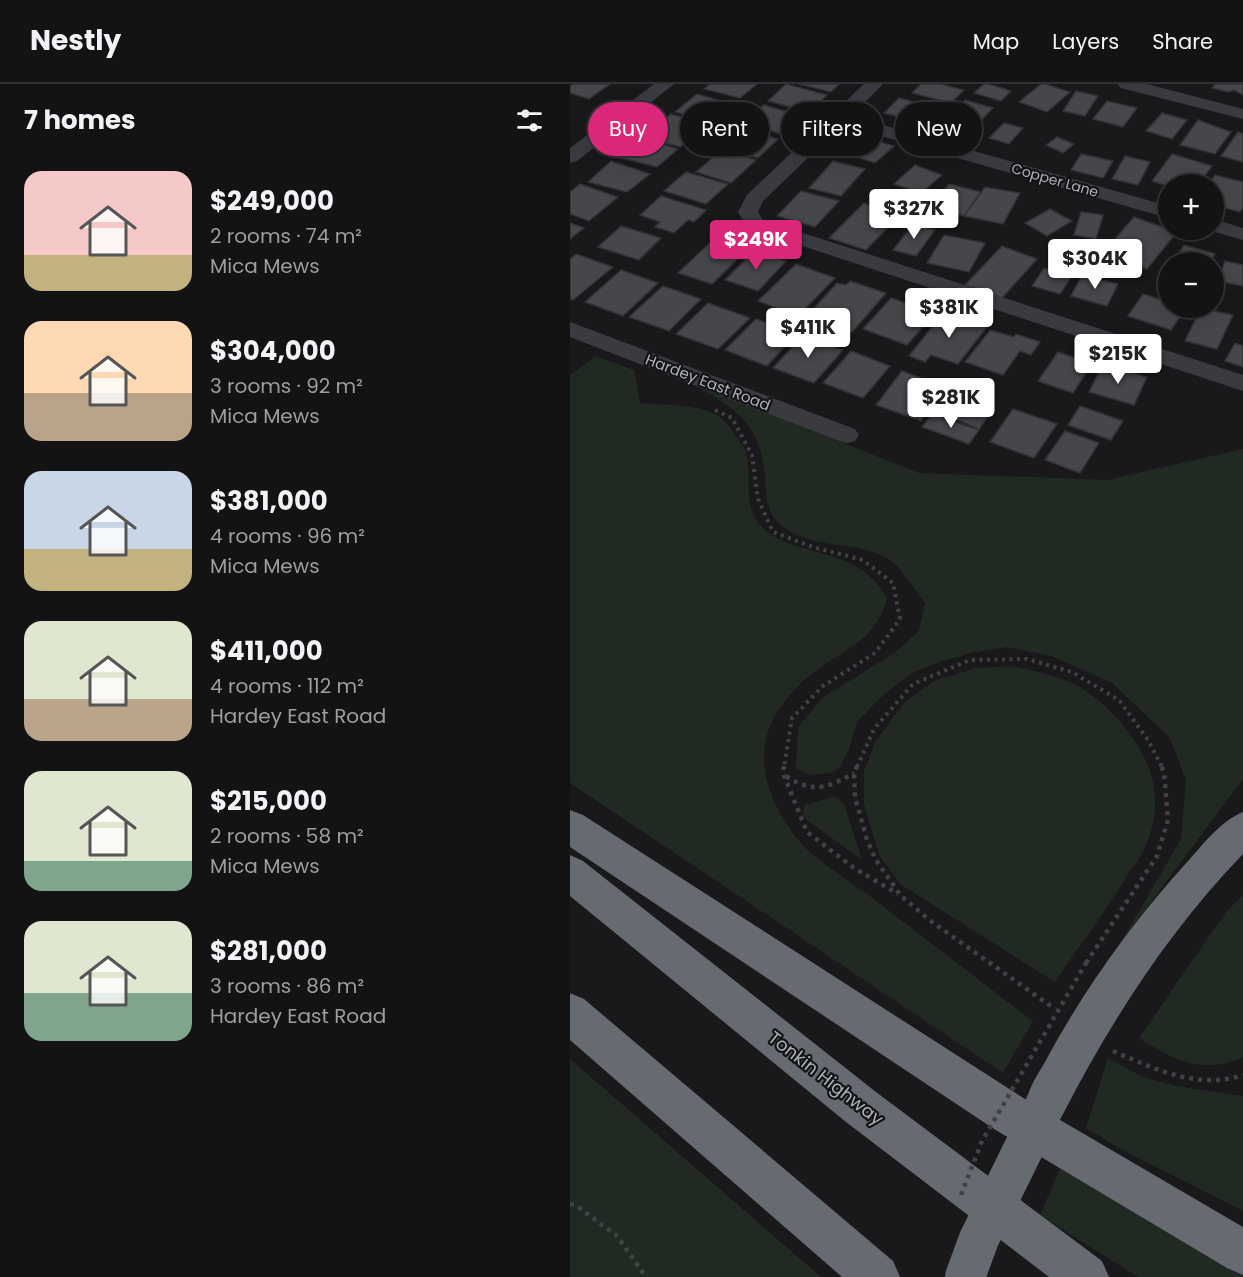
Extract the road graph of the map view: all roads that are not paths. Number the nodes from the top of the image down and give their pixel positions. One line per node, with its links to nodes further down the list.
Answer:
1 (665, 84): 8 (street)
2 (874, 84): 4 (street)
3 (1127, 84): 5 (street)
4 (855, 102)
5 (1243, 114)
6 (883, 131): 9 (street, Copper Lane)
7 (799, 156): 13 (street)
8 (570, 157)
9 (1158, 209)
10 (1224, 228): 11 (street)
11 (1243, 234)
12 (570, 329): 14 (street, Hardey East Road)
13 (1243, 383)
14 (847, 435)
15 (570, 827): 19 (highway)
16 (1243, 829): 21 (highway, bridge)
17 (570, 873): 22 (highway, Tonkin Highway)
18 (570, 1014): 20 (highway)
19 (1243, 1252)
20 (877, 1277)
21 (965, 1277)
22 (1086, 1277)

